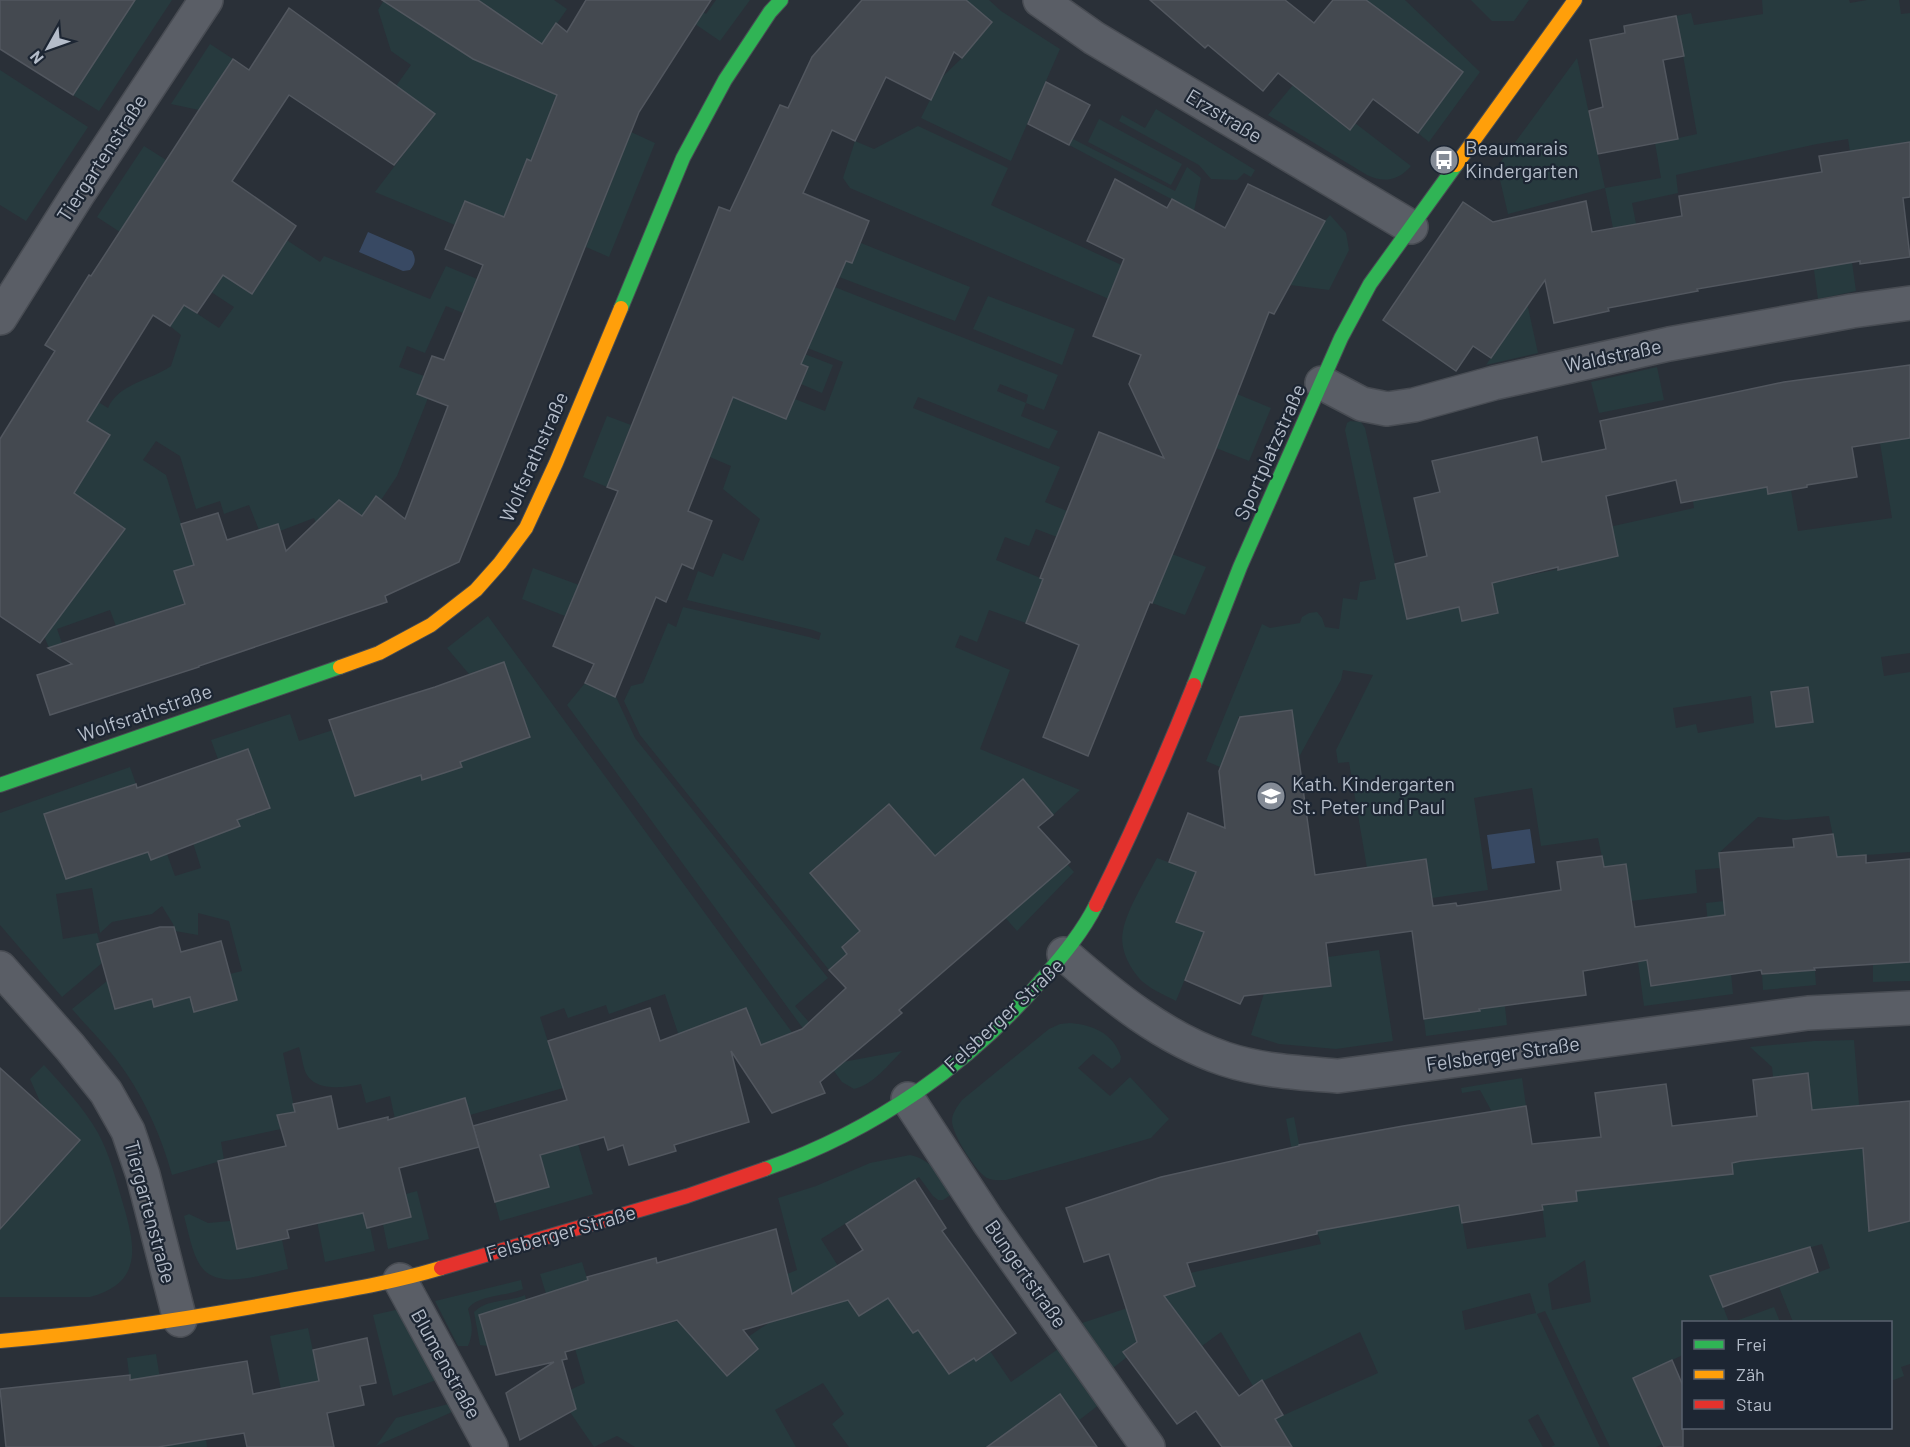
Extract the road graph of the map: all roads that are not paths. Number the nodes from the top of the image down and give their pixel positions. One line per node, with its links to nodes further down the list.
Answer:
1 (206, 0): 7 (street, Tiergartenstraße)
2 (781, 0): 9 (street, Wolfsrathstraße)
3 (1040, 0): 5 (street, Erzstraße)
4 (1575, 0): 5 (street, Sportplatzstraße)
5 (1411, 227): 8 (street, Sportplatzstraße)
6 (1910, 303): 8 (street, Waldstraße)
7 (0, 318)
8 (1322, 383): 10 (street, Sportplatzstraße)
9 (0, 785)
10 (1064, 954): 12 (street, Felsberger Straße); 13 (street, Felsberger Straße)
11 (0, 968): 15 (street, Tiergartenstraße)
12 (1910, 1008)
13 (908, 1099): 14 (street, Felsberger Straße); 18 (street, Bungertstraße)
14 (400, 1280): 15 (street, Felsberger Straße); 17 (street, Blumenstraße)
15 (180, 1320): 16 (street, Felsberger Straße)
16 (0, 1341)
17 (492, 1447)
18 (1148, 1447)

